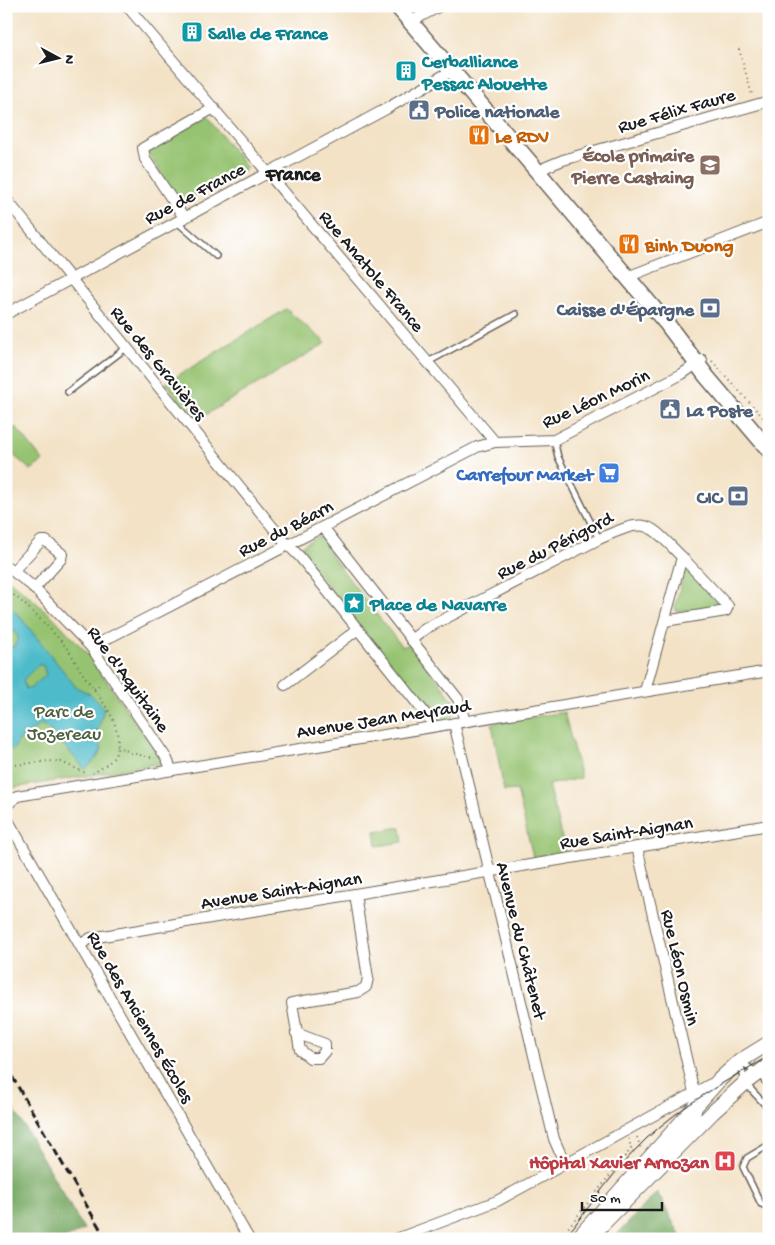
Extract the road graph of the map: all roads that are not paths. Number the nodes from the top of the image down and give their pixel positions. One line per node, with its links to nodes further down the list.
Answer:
1 (127, 6): 7 (street, Rue Anatole France)
2 (397, 6): 4 (main road)
3 (440, 6): 4 (street)
4 (410, 22): 5 (main road)
5 (451, 71): 8 (street, Rue de France); 9 (main road)
6 (769, 101): 9 (street, Rue Félix Faure)
7 (214, 108): 8 (street, Rue Anatole France); 11 (street)
8 (267, 172): 11 (street, Rue de France); 20 (street, Rue Anatole France)
9 (539, 174): 14 (main road)
10 (6, 200): 15 (street, Rue des Gravières)
11 (179, 219): 13 (lane); 15 (street, Rue de France)
12 (769, 222): 14 (street)
13 (216, 256)
14 (627, 276): 19 (main road)
15 (71, 279): 16 (street, Rue de France); 18 (street, Rue des Gravières)
16 (6, 314)
17 (516, 314): 20 (lane)
18 (126, 348): 21 (lane); 28 (street, Rue des Gravières)
19 (700, 361): 22 (main road); 23 (street, Rue Léon Morin); 25 (main road)
20 (428, 362): 24 (street, Rue Anatole France)
21 (68, 392)
22 (769, 437)
23 (554, 440): 24 (street, Rue Léon Morin); 27 (lane)
24 (496, 442): 26 (street, Rue du Béarn)
25 (769, 450)
26 (323, 527): 28 (street, Rue du Béarn); 34 (street)
27 (599, 539): 29 (street, Rue du Périgord); 34 (street, Rue du Périgord)
28 (288, 545): 33 (street); 35 (street, Rue du Béarn)
29 (682, 558): 32 (street); 32 (street, Rue du Périgord)
30 (9, 569): 31 (street, Rue d'Aquitaine); 31 (street, Rue d'Aquitaine)
31 (34, 589): 35 (street, Rue d'Aquitaine)
32 (665, 621): 38 (street)
33 (358, 629): 37 (street); 41 (street)
34 (411, 640): 39 (street)
35 (91, 647): 42 (street, Rue d'Aquitaine)
36 (769, 671): 38 (street, Avenue Jean Meyraud)
37 (285, 685)
38 (645, 692): 39 (street, Avenue Jean Meyraud)
39 (465, 721): 40 (street, Avenue Jean Meyraud)
40 (454, 723): 41 (street, Avenue Jean Meyraud); 47 (street, Avenue du Châtenet)
41 (432, 726): 42 (street, Avenue Jean Meyraud)
42 (171, 769): 43 (street, Avenue Jean Meyraud)
43 (6, 806)
44 (6, 810): 49 (street, Rue des Anciennes Écoles)
45 (769, 825): 46 (street, Rue Saint-Aignan)
46 (637, 847): 47 (street, Rue Saint-Aignan); 56 (street, Rue Léon Osmin)
47 (489, 872): 48 (street, Avenue Saint-Aignan); 59 (street, Avenue du Châtenet)
48 (355, 894): 49 (street, Avenue Saint-Aignan); 50 (street)
49 (81, 944): 62 (street, Rue des Anciennes Écoles)
50 (296, 1033)
51 (769, 1043): 52 (main road)
52 (740, 1062): 53 (lane); 54 (lane); 56 (main road)
53 (763, 1069): 54 (main road); 55 (lane)
54 (745, 1083): 57 (lane); 60 (main road)
55 (769, 1086)
56 (695, 1100): 59 (street); 60 (street); 64 (main road)
57 (769, 1109)
58 (769, 1145): 61 (lane)
59 (565, 1164): 63 (street)
60 (652, 1174): 65 (main road)
61 (769, 1207)
62 (249, 1239)
63 (396, 1239)
64 (577, 1239)
65 (589, 1239)

